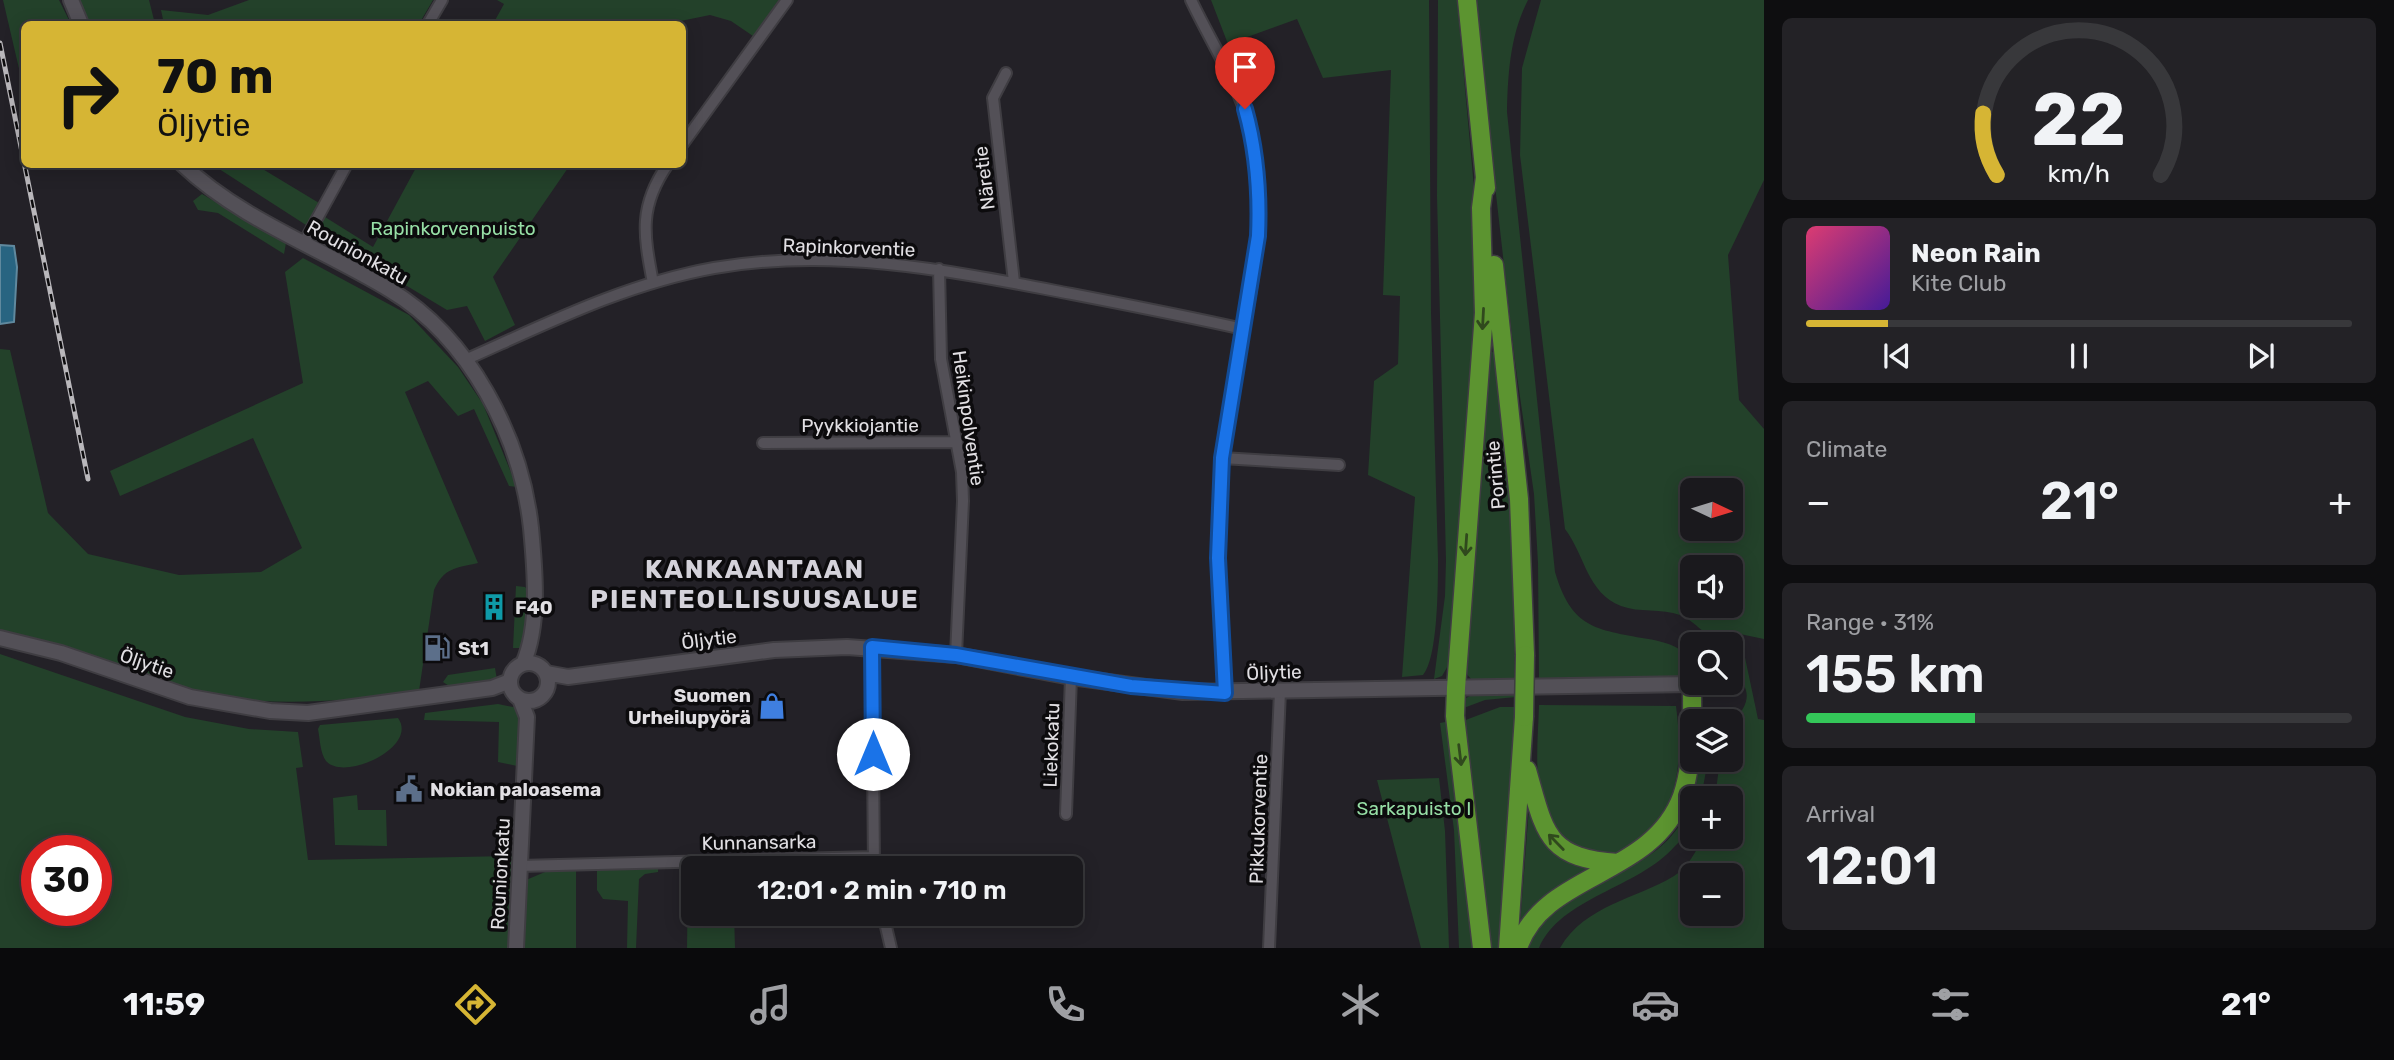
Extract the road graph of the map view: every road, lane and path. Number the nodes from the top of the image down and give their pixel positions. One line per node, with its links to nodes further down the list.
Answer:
1 (71, 0): 6 (main road)
2 (442, 0): 7 (street)
3 (787, 0): 9 (street)
4 (1191, 0): 18 (street)
5 (1467, 0): 13 (highway, Porintie)
6 (80, 21)
7 (430, 21)
8 (1006, 73): 16 (street, Näretie)
9 (686, 139)
10 (186, 168): 14 (main road, Rounionkatu)
11 (345, 168): 14 (street)
12 (666, 168): 17 (street)
13 (1485, 177): 33 (highway, one-way to 33); 41 (highway, Porintie, bridge)
14 (303, 244): 19 (main road, Rounionkatu)
15 (939, 269): 16 (street, Rapinkorventie); 17 (street, Rapinkorventie); 20 (street, Heikinpolventie)
16 (1014, 282): 18 (street, Rapinkorventie)
17 (653, 283): 19 (street, Rapinkorventie)
18 (1243, 329): 22 (street)
19 (466, 360): 25 (main road, Rounionkatu)
20 (957, 442): 21 (street, Pyykkiojantie); 27 (street, Heikinpolventie)
21 (763, 443)
22 (1222, 458): 23 (street); 37 (street)
23 (1339, 465)
24 (0, 638): 35 (main road, Öljytie)
25 (531, 645): 28 (main road, Rounionkatu); 29 (main road, Rounionkatu)
26 (872, 647): 27 (main road, Öljytie); 30 (main road, Öljytie); 43 (street)
27 (956, 655): 31 (main road, Öljytie)
28 (523, 664): 29 (main road); 35 (main road)
29 (542, 669): 30 (main road, Öljytie); 34 (main road)
30 (568, 677): 34 (main road, Öljytie)
31 (1072, 677): 37 (main road, Öljytie); 42 (street, Liekokatu)
32 (1680, 684): 33 (main road, Öljytie)
33 (1455, 688): 36 (main road, Öljytie); 51 (highway, one-way to 51)
34 (547, 689): 39 (main road)
35 (514, 690): 39 (main road); 40 (main road, Rounionkatu)
36 (1280, 691): 37 (main road, Öljytie); 50 (street, Pikkukorventie)
37 (1225, 693)
38 (1692, 695): 44 (highway)
39 (536, 700): 40 (main road, Rounionkatu)
40 (527, 717): 46 (main road, Rounionkatu)
41 (1523, 755): 44 (highway, one-way to 41); 52 (highway, Porintie)
42 (1066, 814)
43 (873, 856)
44 (1618, 863): 53 (highway)
45 (681, 865): 46 (street, Kunnansarka)
46 (519, 866): 48 (main road, Rounionkatu)
47 (886, 926): 49 (street)
48 (516, 948)
49 (891, 948)
50 (1269, 948)
51 (1482, 948)
52 (1508, 948)
53 (1518, 948)

